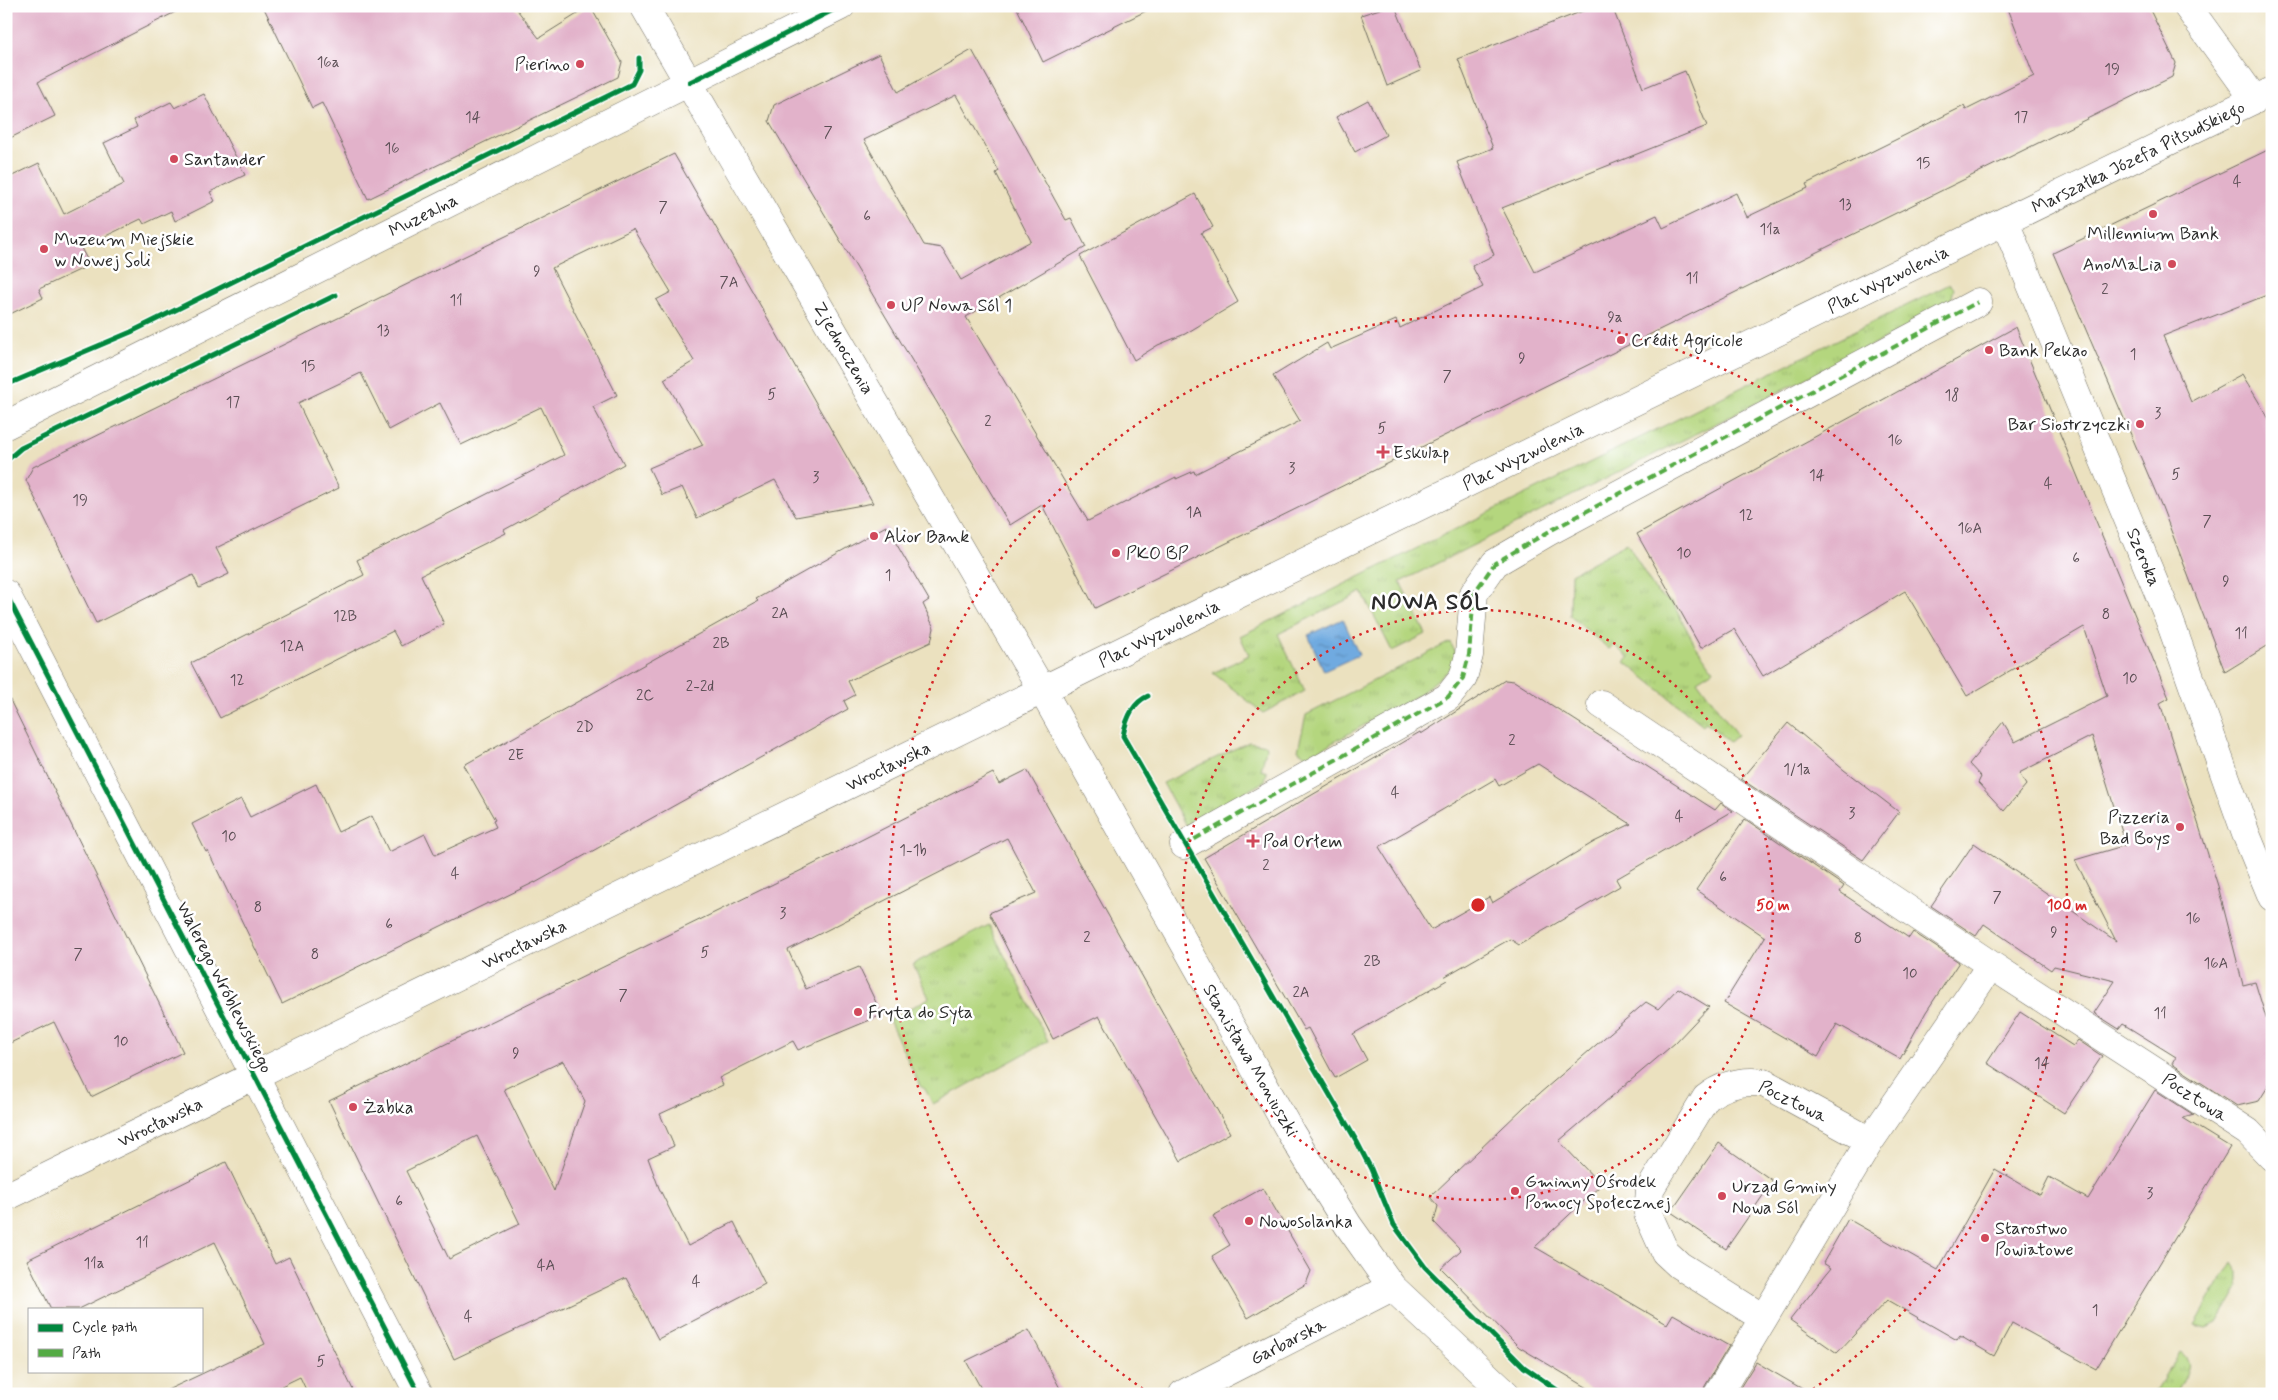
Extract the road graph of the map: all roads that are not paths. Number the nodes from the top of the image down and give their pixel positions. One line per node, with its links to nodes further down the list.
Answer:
1 (644, 6): 4 (street, Zjednoczenia)
2 (841, 6): 4 (street, Muzealna)
3 (2186, 6): 5 (street)
4 (690, 82): 8 (street, Muzealna); 10 (street, Zjednoczenia)
5 (2263, 95): 6 (street, Marszałka Józefa Piłsudskiego)
6 (2005, 222): 10 (street, Plac Wyzwolenia); 13 (street, Szeroka)
7 (1978, 302): 12 (street)
8 (6, 425)
9 (6, 594): 15 (street, Walerego Wróblewskiego)
10 (1042, 690): 15 (street, Wrocławska); 20 (street, Stanisława Moniuszki)
11 (1601, 704): 14 (street, Pocztowa)
12 (1184, 844)
13 (2272, 897)
14 (1991, 965): 16 (street, Pocztowa); 17 (street)
15 (255, 1075): 19 (street, Wrocławska); 22 (street, Walerego Wróblewskiego)
16 (2260, 1133): 18 (street, Pocztowa)
17 (1870, 1141): 21 (street); 21 (street, Pocztowa)
18 (2272, 1157)
19 (6, 1198)
20 (1392, 1287): 23 (street, Garbarska); 24 (street, Stanisława Moniuszki)
21 (1762, 1318): 25 (street)
22 (419, 1394)
23 (1183, 1394)
24 (1506, 1394)
25 (1718, 1394)

